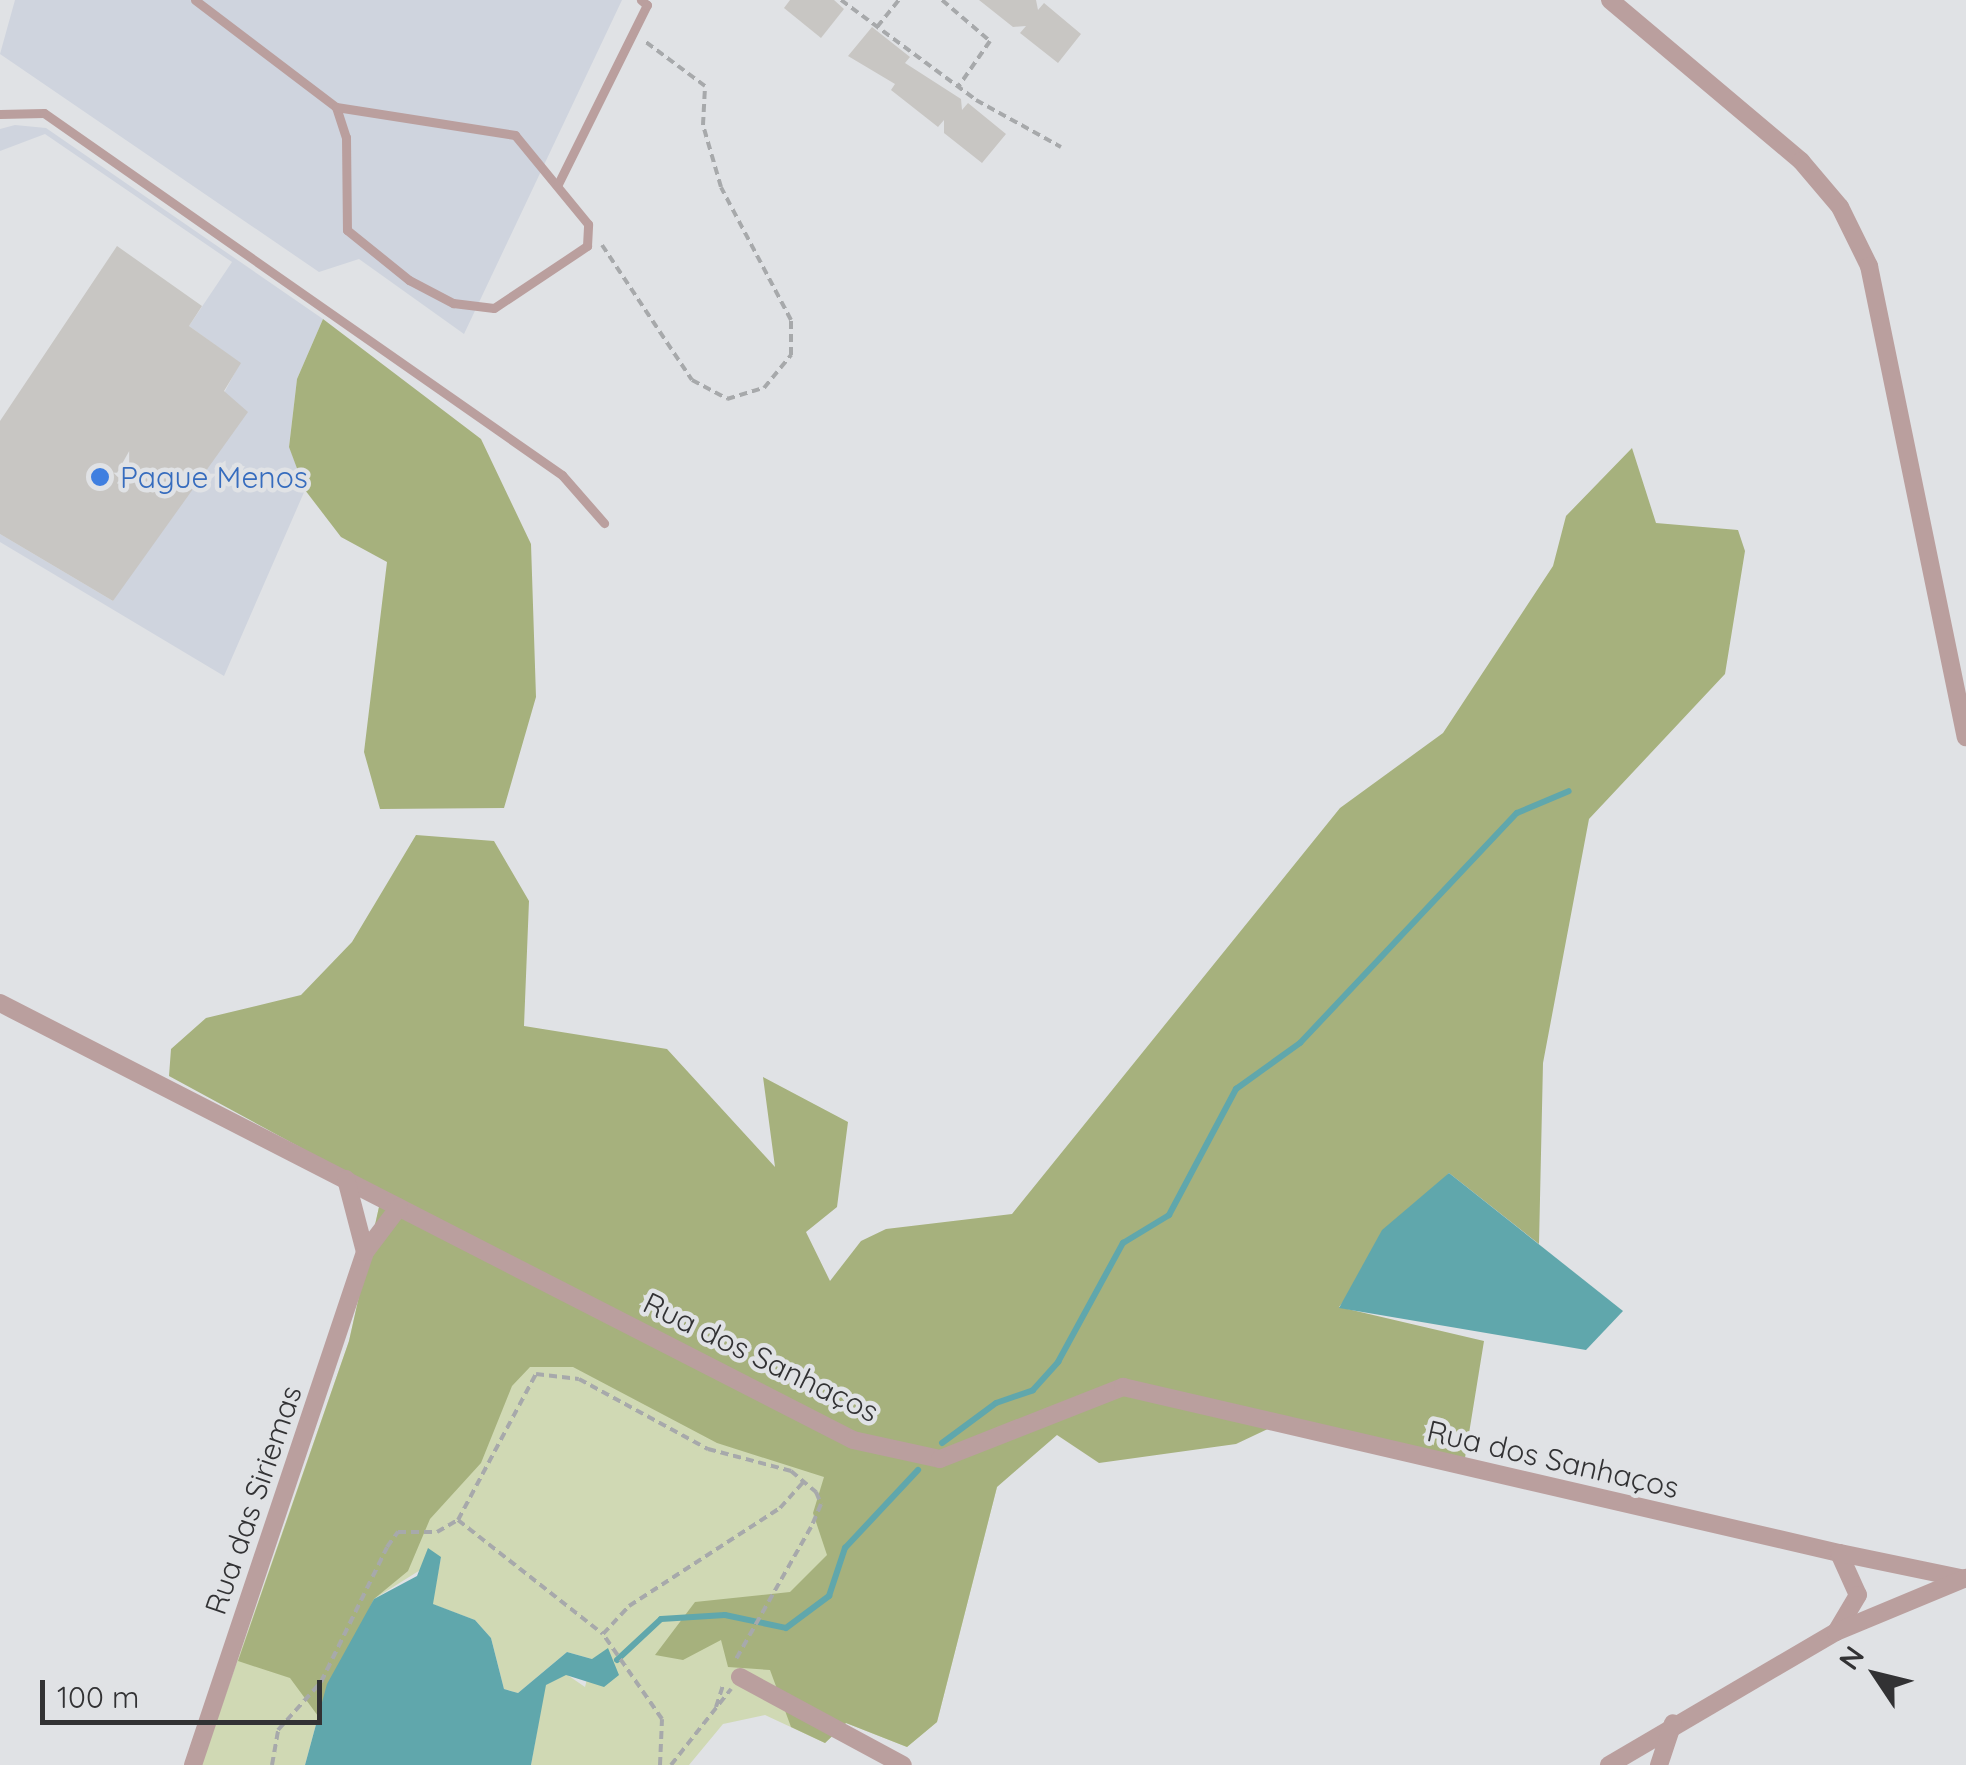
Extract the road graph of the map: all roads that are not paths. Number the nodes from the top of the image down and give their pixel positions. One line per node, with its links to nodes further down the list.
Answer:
1 (195, 0): 4 (lane)
2 (640, 0): 6 (lane)
3 (1610, 0): 8 (street)
4 (336, 107): 6 (lane); 6 (lane)
5 (0, 114): 7 (lane)
6 (558, 184)
7 (604, 523)
8 (1966, 737)
9 (0, 1003): 10 (street, Rua dos Sanhaços)
10 (346, 1179): 11 (street, Rua dos Sanhaços); 12 (street)
11 (400, 1206): 12 (street, Rua das Siriemas); 13 (street, Rua dos Sanhaços)
12 (364, 1252): 18 (street, Rua das Siriemas)
13 (1839, 1553): 14 (street, Rua dos Sanhaços); 15 (street)
14 (1965, 1578): 15 (street)
15 (1836, 1632): 17 (street)
16 (740, 1678): 19 (street)
17 (1676, 1718): 20 (street); 21 (street)
18 (193, 1765)
19 (904, 1765)
20 (1610, 1765)
21 (1659, 1765)

